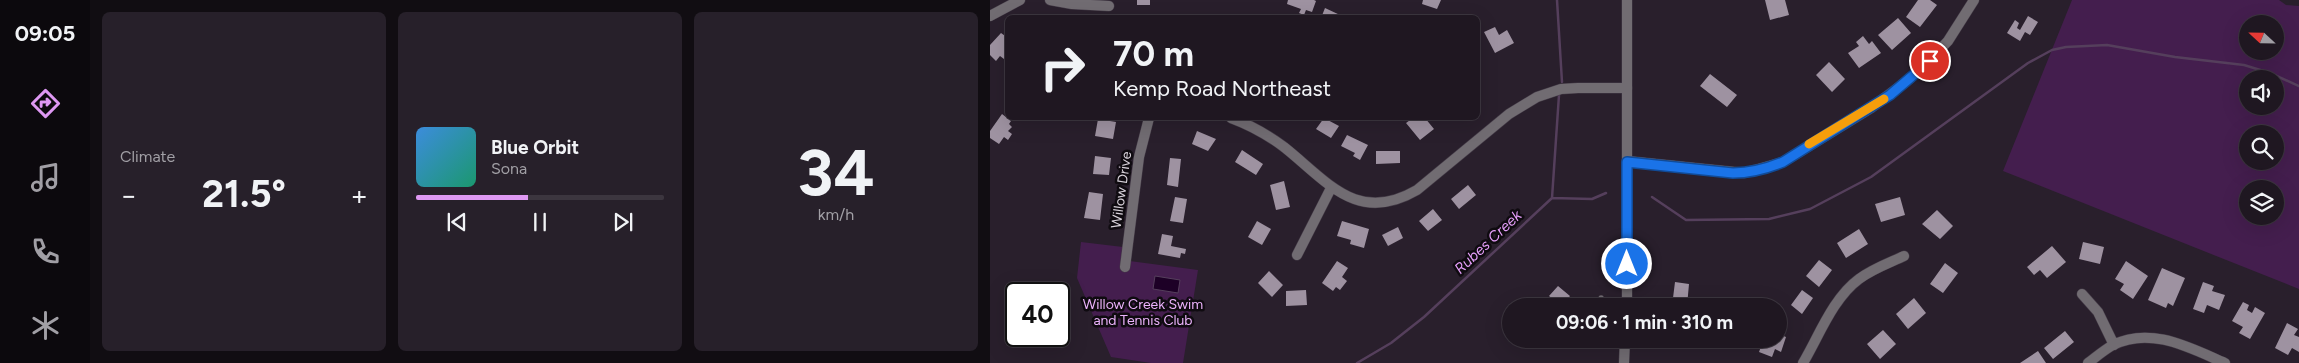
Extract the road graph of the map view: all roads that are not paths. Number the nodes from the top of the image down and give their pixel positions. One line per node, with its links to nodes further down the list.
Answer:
1 (1020, 0): 6 (street)
2 (1050, 0): 5 (street)
3 (1628, 0): 7 (street)
4 (1974, 0): 10 (street)
5 (1109, 3)
6 (990, 16)
7 (1627, 88): 10 (street); 11 (street)
8 (1148, 120): 14 (street, Willow Drive)
9 (1235, 120): 11 (street)
10 (1627, 162): 16 (street)
11 (1331, 188): 12 (street)
12 (1297, 255)
13 (1904, 256): 20 (street)
14 (1125, 267)
15 (2082, 294): 17 (street)
16 (1627, 298)
17 (2114, 345): 21 (street); 22 (street)
18 (1625, 348): 19 (street)
19 (1624, 363)
20 (1803, 363)
21 (2088, 363)
22 (2225, 363)

